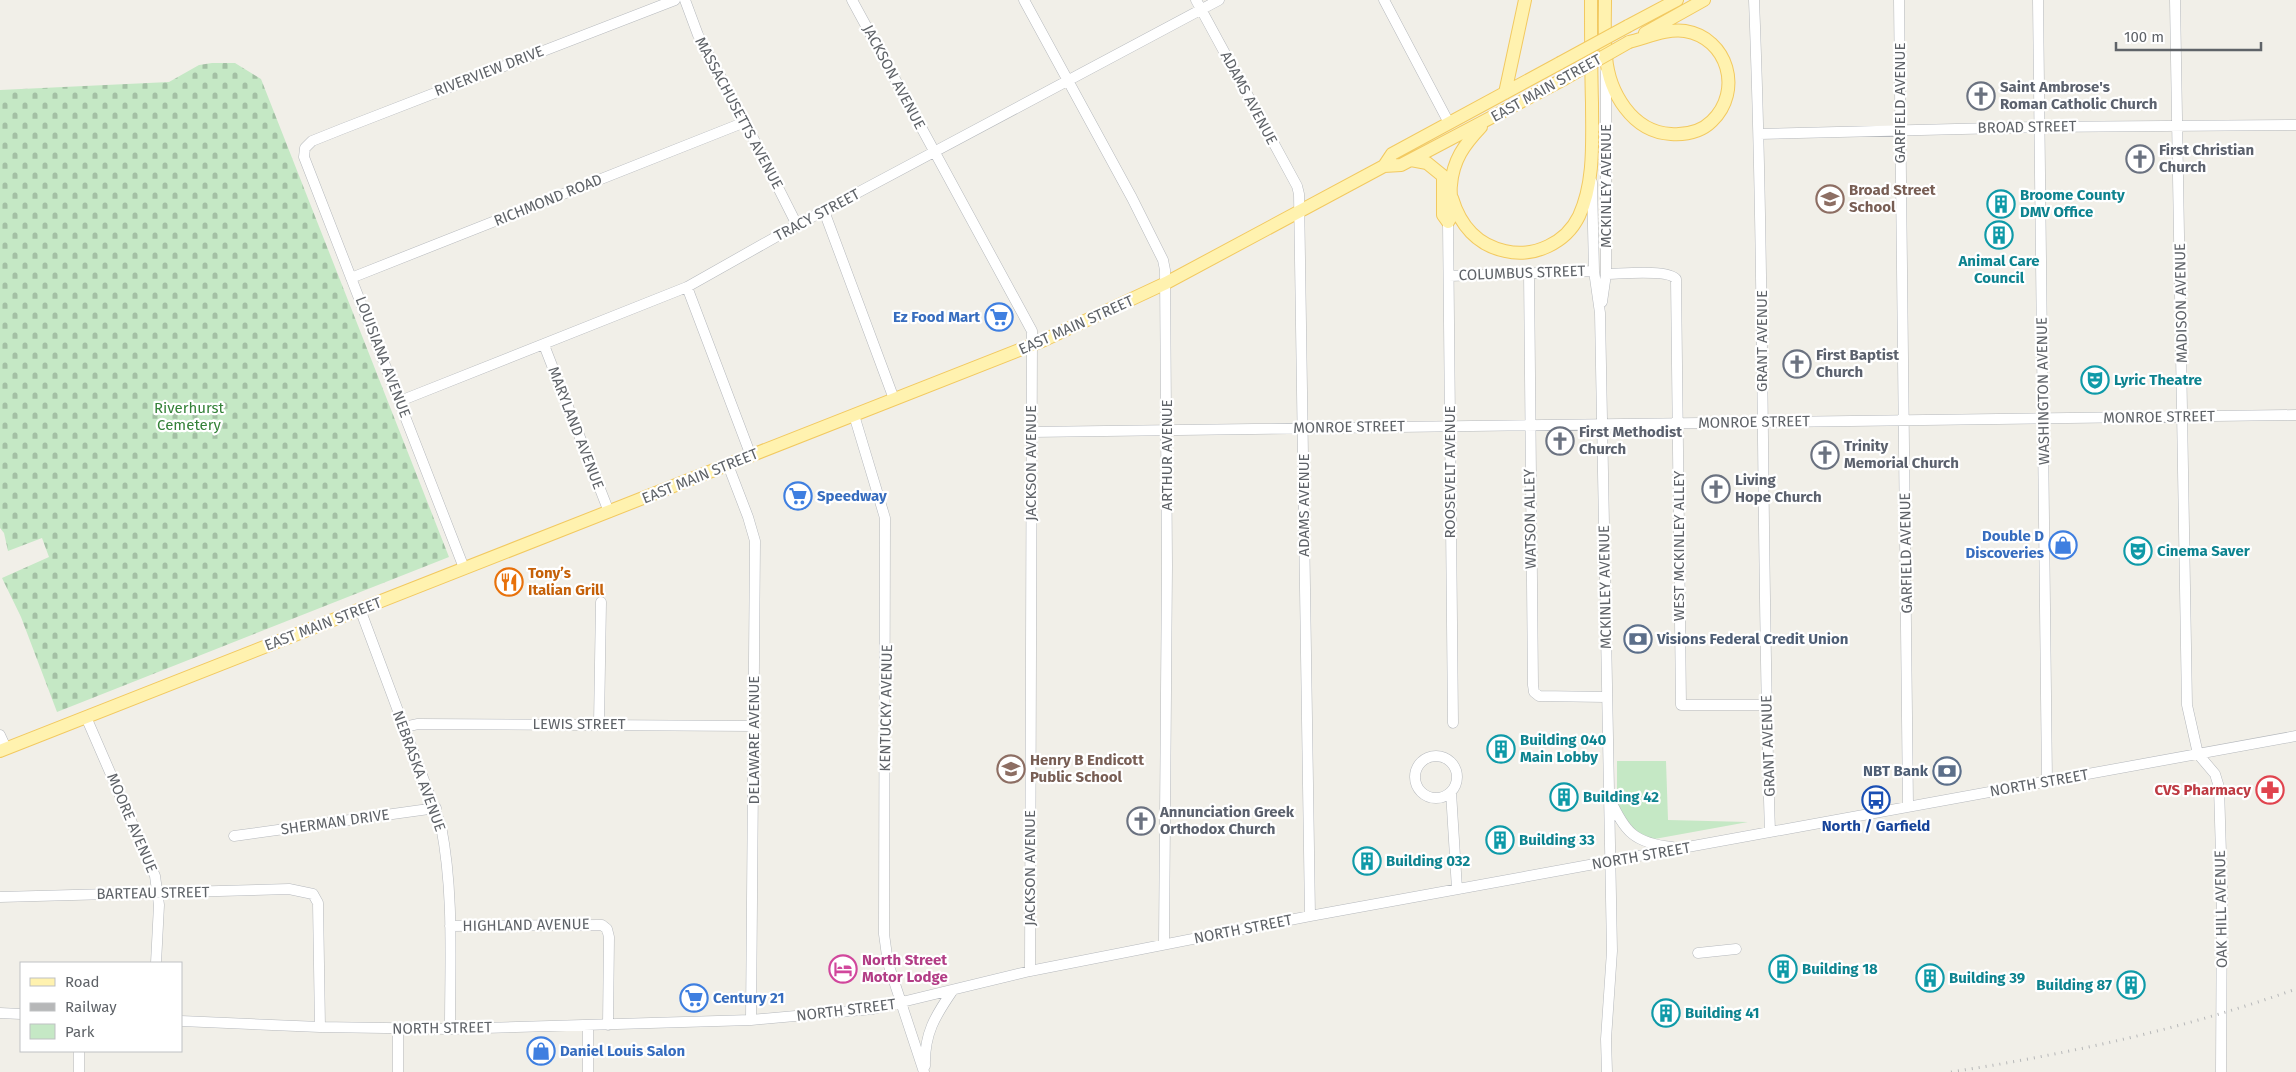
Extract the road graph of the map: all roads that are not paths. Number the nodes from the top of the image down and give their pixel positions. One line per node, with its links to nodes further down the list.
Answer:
1 (675, 0): 30 (street, RIVERVIEW DRIVE)
2 (685, 0): 23 (street, MASSACHUSETTS AVENUE)
3 (852, 0): 31 (street, JACKSON AVENUE)
4 (1024, 0): 20 (street, ARTHUR AVENUE)
5 (1196, 0): 17 (street, ADAMS AVENUE)
6 (1219, 0): 17 (street, TRACY STREET)
7 (1384, 0): 24 (street)
8 (1525, 0): 21 (main road)
9 (1591, 0): 32 (main road)
10 (1605, 0): 19 (main road)
11 (1677, 0): 21 (main road, EAST MAIN STREET, bridge)
12 (1704, 0): 18 (main road, EAST MAIN STREET)
13 (1754, 0): 29 (street, GRANT AVENUE)
14 (1899, 0): 28 (street, GARFIELD AVENUE)
15 (2038, 0): 27 (street, WASHINGTON AVENUE)
16 (2176, 0): 26 (street, MADISON AVENUE)
17 (1202, 10): 20 (street, TRACY STREET); 37 (street, ADAMS AVENUE)
18 (1629, 42): 19 (main road); 22 (main road, EAST MAIN STREET, bridge)
19 (1606, 58): 42 (street, MCKINLEY AVENUE)
20 (1067, 81): 31 (street, TRACY STREET); 45 (street, ARTHUR AVENUE)
21 (1505, 93): 24 (main road, EAST MAIN STREET)
22 (1487, 120): 33 (main road, EAST MAIN STREET); 35 (main road)
23 (745, 122): 39 (street, MASSACHUSETTS AVENUE); 44 (street, RICHMOND ROAD)
24 (1449, 123): 34 (main road, EAST MAIN STREET)
25 (2296, 125): 26 (street, BROAD STREET)
26 (2178, 126): 27 (street, BROAD STREET); 54 (street, MADISON AVENUE)
27 (2040, 127): 28 (street, BROAD STREET); 55 (street, WASHINGTON AVENUE)
28 (1899, 130): 29 (street, BROAD STREET); 56 (street, GARFIELD AVENUE)
29 (1759, 134): 57 (street, GRANT AVENUE)
30 (306, 147): 44 (street, LOUISIANA AVENUE)
31 (935, 152): 36 (street, TRACY STREET); 49 (street, JACKSON AVENUE)
32 (1592, 156): 35 (main road); 40 (street, MCKINLEY AVENUE)
33 (1411, 160): 34 (main road, EAST MAIN STREET); 38 (main road)
34 (1384, 166): 37 (main road, EAST MAIN STREET)
35 (1452, 198): 38 (main road)
36 (824, 211): 39 (street, TRACY STREET); 50 (street)
37 (1301, 211): 45 (main road, EAST MAIN STREET); 62 (street, ADAMS AVENUE)
38 (1448, 222): 43 (street, ROOSEVELT AVENUE)
39 (797, 225): 46 (street, TRACY STREET)
40 (1594, 271): 41 (street, COLUMBUS STREET); 47 (street, MCKINLEY AVENUE)
41 (1529, 272): 43 (street, COLUMBUS STREET); 58 (street, WATSON ALLEY)
42 (1606, 274): 47 (street, MCKINLEY AVENUE); 60 (street, WEST MCKINLEY ALLEY)
43 (1449, 276): 61 (street, ROOSEVELT AVENUE)
44 (351, 278): 51 (street, LOUISIANA AVENUE)
45 (1166, 284): 49 (main road, EAST MAIN STREET); 63 (street, ARTHUR AVENUE)
46 (687, 287): 48 (street, TRACY STREET); 65 (street)
47 (1600, 313): 59 (street, MCKINLEY AVENUE)
48 (544, 345): 51 (street, TRACY STREET); 67 (street, MARYLAND AVENUE)
49 (1032, 345): 50 (main road, EAST MAIN STREET); 64 (street, JACKSON AVENUE)
50 (894, 399): 52 (main road, EAST MAIN STREET)
51 (400, 401): 68 (street, LOUISIANA AVENUE)
52 (854, 415): 65 (main road, EAST MAIN STREET); 102 (street, KENTUCKY AVENUE)
53 (2296, 415): 54 (street, MONROE STREET)
54 (2182, 417): 55 (street, MONROE STREET); 81 (street, MADISON AVENUE)
55 (2043, 418): 56 (street, MONROE STREET); 82 (street, WASHINGTON AVENUE)
56 (1905, 419): 57 (street, MONROE STREET); 85 (street, GARFIELD AVENUE)
57 (1762, 421): 60 (street, MONROE STREET); 72 (street, GRANT AVENUE)
58 (1530, 424): 59 (street, MONROE STREET); 61 (street, MONROE STREET); 71 (street, WATSON ALLEY)
59 (1602, 424): 60 (street, MONROE STREET); 71 (street, MCKINLEY AVENUE)
60 (1679, 424): 72 (street, WEST MCKINLEY ALLEY)
61 (1450, 425): 62 (street, MONROE STREET); 74 (street, ROOSEVELT AVENUE)
62 (1304, 428): 63 (street, MONROE STREET); 94 (street, ADAMS AVENUE)
63 (1167, 430): 64 (street, MONROE STREET); 96 (street, ARTHUR AVENUE)
64 (1031, 432): 100 (street, JACKSON AVENUE)
65 (750, 456): 66 (main road, EAST MAIN STREET)
66 (728, 465): 67 (main road, EAST MAIN STREET); 76 (street, DELAWARE AVENUE)
67 (608, 512): 68 (main road, EAST MAIN STREET)
68 (464, 568): 70 (main road, EAST MAIN STREET)
69 (601, 602): 75 (street)
70 (360, 609): 73 (main road, EAST MAIN STREET); 77 (street, NEBRASKA AVENUE)
71 (1606, 697): 84 (street, MCKINLEY AVENUE)
72 (1766, 705): 87 (street, GRANT AVENUE)
73 (86, 717): 80 (main road, EAST MAIN STREET); 92 (street, MOORE AVENUE)
74 (1453, 722)
75 (599, 724): 76 (street, LEWIS STREET); 77 (street, LEWIS STREET)
76 (754, 726): 105 (street, DELAWARE AVENUE)
77 (404, 727): 86 (street, NEBRASKA AVENUE)
78 (0, 735): 80 (street)
79 (2296, 736): 81 (street, NORTH STREET)
80 (3, 750)
81 (2198, 754): 82 (street, NORTH STREET); 118 (street, OAK HILL AVENUE)
82 (2047, 781): 85 (street, NORTH STREET)
83 (1451, 792): 83 (street); 91 (street)
84 (1608, 794): 89 (street); 90 (street, MCKINLEY AVENUE)
85 (1908, 806): 87 (street, NORTH STREET)
86 (436, 808): 88 (street, SHERMAN DRIVE); 95 (street, NEBRASKA AVENUE)
87 (1770, 832): 89 (street, NORTH STREET)
88 (234, 836)
89 (1685, 848): 90 (street, NORTH STREET)
90 (1609, 861): 91 (street, NORTH STREET); 117 (street, MCKINLEY AVENUE)
91 (1457, 889): 94 (street, NORTH STREET)
92 (159, 893): 93 (street, BARTEAU STREET); 99 (street, MOORE AVENUE); 109 (street, BARTEAU STREET)
93 (0, 897)
94 (1310, 916): 96 (street, NORTH STREET)
95 (450, 926): 108 (street, HIGHLAND AVENUE); 111 (street, NEBRASKA AVENUE)
96 (1164, 944): 100 (street, NORTH STREET)
97 (1736, 948): 98 (street)
98 (1698, 953)
99 (156, 962)
100 (1030, 971): 101 (street, NORTH STREET)
101 (953, 990): 102 (street, NORTH STREET); 116 (street)
102 (901, 1003): 105 (street, NORTH STREET); 116 (street, KENTUCKY AVENUE)
103 (0, 1013): 104 (street)
104 (20, 1014)
105 (751, 1020): 108 (street, NORTH STREET)
106 (182, 1021): 109 (street, NORTH STREET)
107 (588, 1025): 108 (street, NORTH STREET); 111 (street, NORTH STREET); 115 (street)
108 (608, 1025)
109 (320, 1027): 110 (street, NORTH STREET)
110 (398, 1029): 111 (street, NORTH STREET); 114 (street)
111 (450, 1029)
112 (79, 1052): 113 (street)
113 (79, 1072)
114 (398, 1072)
115 (588, 1072)
116 (925, 1072)
117 (1607, 1072)
118 (2221, 1072)

